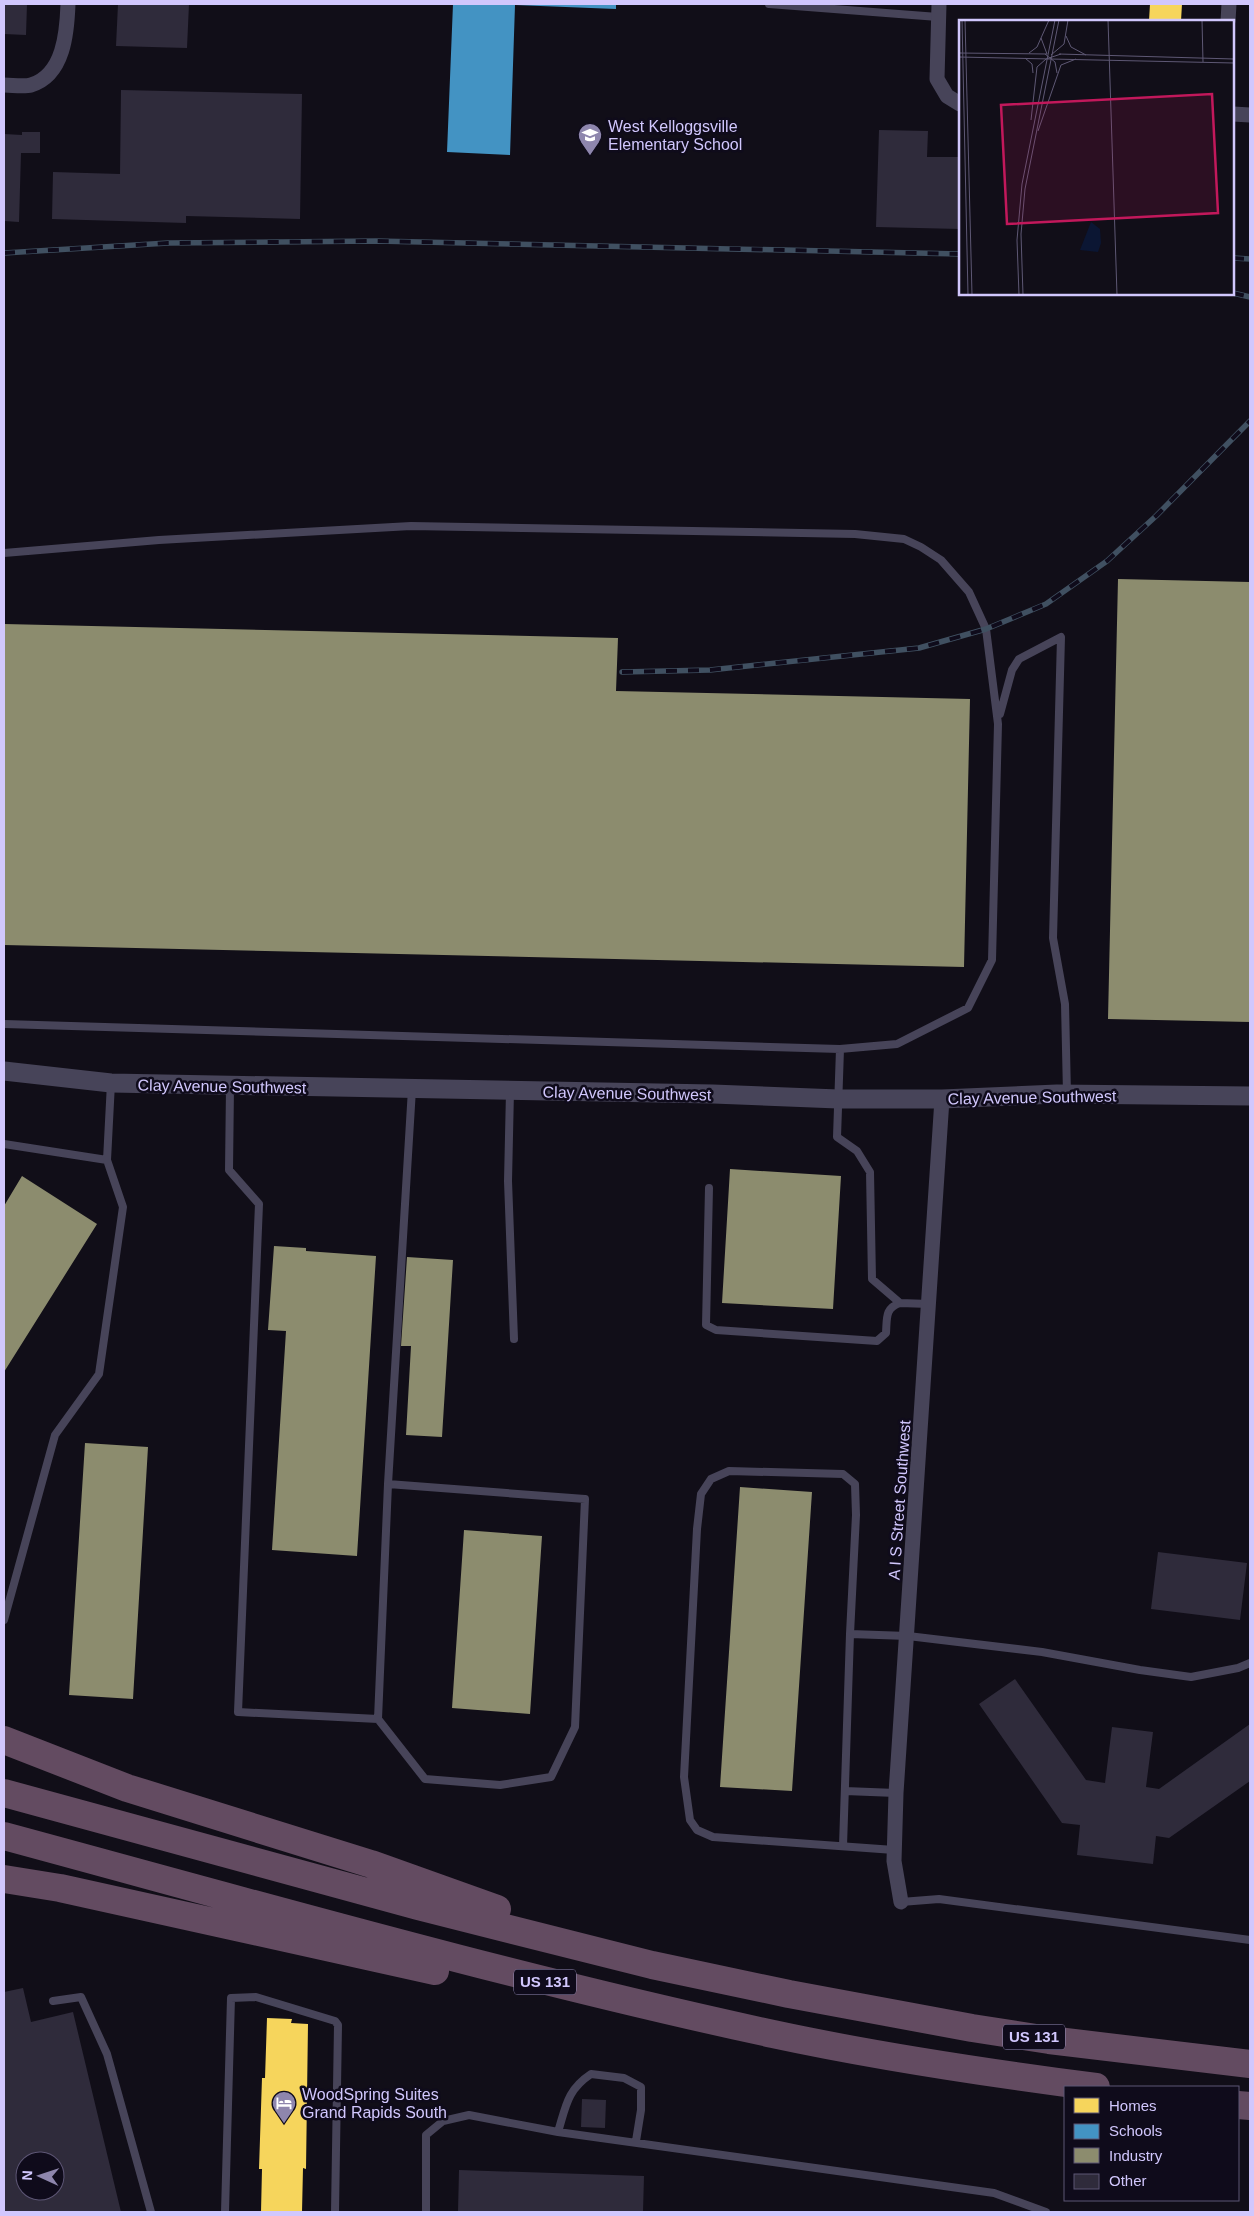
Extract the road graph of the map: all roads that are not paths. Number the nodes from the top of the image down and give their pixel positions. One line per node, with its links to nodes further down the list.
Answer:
1 (68, 4): 6 (street)
2 (769, 4): 4 (lane)
3 (1229, 4): 5 (street)
4 (938, 10): 7 (street)
5 (1228, 20)
6 (4, 85)
7 (959, 103)
8 (1234, 114): 9 (street)
9 (1250, 115)
10 (4, 553): 11 (lane)
11 (998, 724): 13 (lane); 19 (lane)
12 (4, 1024): 13 (lane)
13 (840, 1049): 21 (lane)
14 (4, 1071): 15 (street, Clay Avenue Southwest)
15 (111, 1083): 16 (street, Clay Avenue Southwest); 24 (lane)
16 (230, 1086): 17 (street, Clay Avenue Southwest); 34 (lane)
17 (412, 1089): 18 (street, Clay Avenue Southwest); 29 (lane)
18 (510, 1091): 21 (street, Clay Avenue Southwest); 28 (lane)
19 (1067, 1094): 20 (street, Clay Avenue Southwest); 22 (street, Clay Avenue Southwest)
20 (1250, 1096)
21 (838, 1099): 22 (street, Clay Avenue Southwest); 26 (lane)
22 (942, 1099): 27 (street, A I S Street Southwest)
23 (4, 1144): 24 (lane)
24 (107, 1160): 30 (lane)
25 (709, 1188): 26 (lane)
26 (900, 1303): 27 (lane)
27 (929, 1304): 32 (street, A I S Street Southwest)
28 (514, 1339)
29 (388, 1484): 34 (lane); 34 (lane)
30 (4, 1620)
31 (850, 1634): 32 (lane); 36 (lane); 40 (lane)
32 (908, 1636): 33 (lane); 38 (street, A I S Street Southwest)
33 (1250, 1663)
34 (378, 1720)
35 (4, 1740): 45 (highway)
36 (845, 1791): 38 (lane); 40 (lane)
37 (4, 1793): 45 (highway, US 131)
38 (896, 1793): 41 (street, A I S Street Southwest)
39 (4, 1836): 47 (highway, US 131)
40 (843, 1846): 41 (lane)
41 (894, 1850): 43 (street, A I S Street Southwest)
42 (4, 1879): 47 (highway)
43 (902, 1902): 44 (lane)
44 (1250, 1940)
45 (652, 1965): 48 (highway, US 131)
46 (53, 2001): 52 (lane)
47 (776, 2034): 49 (highway, US 131)
48 (1250, 2064)
49 (1089, 2086)
50 (558, 2132): 51 (lane); 51 (lane); 55 (lane)
51 (636, 2141): 56 (lane)
52 (151, 2212)
53 (225, 2212): 54 (lane)
54 (335, 2212)
55 (426, 2212)
56 (1046, 2212)

